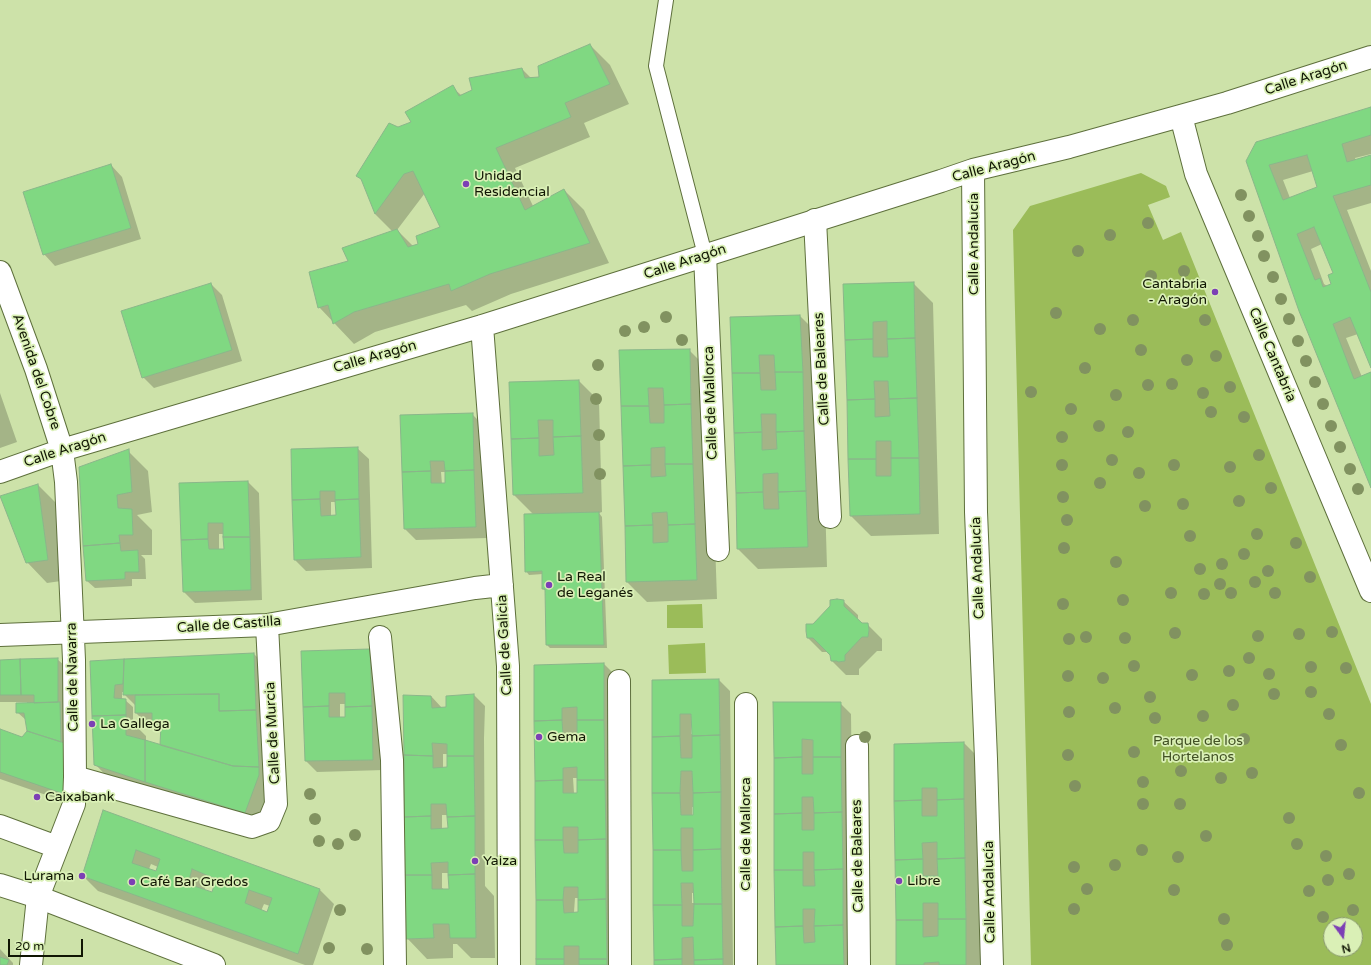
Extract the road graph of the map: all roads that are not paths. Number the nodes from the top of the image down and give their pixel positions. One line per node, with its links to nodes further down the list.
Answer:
1 (666, 0): 6 (lane)
2 (1371, 57): 3 (street, Calle Aragón)
3 (1181, 116): 4 (street, Calle Aragón); 14 (street, Calle Cantabria)
4 (973, 170): 5 (street, Calle Aragón); 34 (street, Calle Andalucía)
5 (815, 220): 6 (street, Calle Aragón); 11 (street, Calle de Baleares)
6 (705, 255): 8 (street, Calle Aragón); 12 (street, Calle de Mallorca)
7 (0, 272): 9 (street, Avenida del Cobre)
8 (482, 326): 9 (street, Calle Aragón); 13 (street, Calle de Galicia)
9 (62, 450): 10 (street, Calle Aragón); 16 (street, Calle de Navarra)
10 (0, 472)
11 (830, 517)
12 (718, 550)
13 (502, 585): 15 (street, Calle de Castilla); 30 (street, Calle de Galicia)
14 (1371, 591)
15 (267, 625): 16 (street, Calle de Castilla); 22 (street, Calle de Murcia)
16 (72, 632): 17 (street, Calle de Castilla); 22 (street, Calle de Navarra)
17 (0, 635)
18 (380, 637): 29 (street)
19 (619, 681): 31 (street)
20 (746, 704): 32 (street, Calle de Mallorca)
21 (857, 746): 33 (street, Calle de Baleares)
22 (75, 777): 24 (street, Calle de Navarra)
23 (0, 826): 24 (street)
24 (57, 847): 26 (street, Calle de Navarra)
25 (0, 885): 26 (street)
26 (38, 897): 27 (street, Calle de Navarra); 28 (street)
27 (31, 965)
28 (214, 965)
29 (395, 965)
30 (509, 965)
31 (620, 965)
32 (746, 965)
33 (860, 965)
34 (992, 965)

